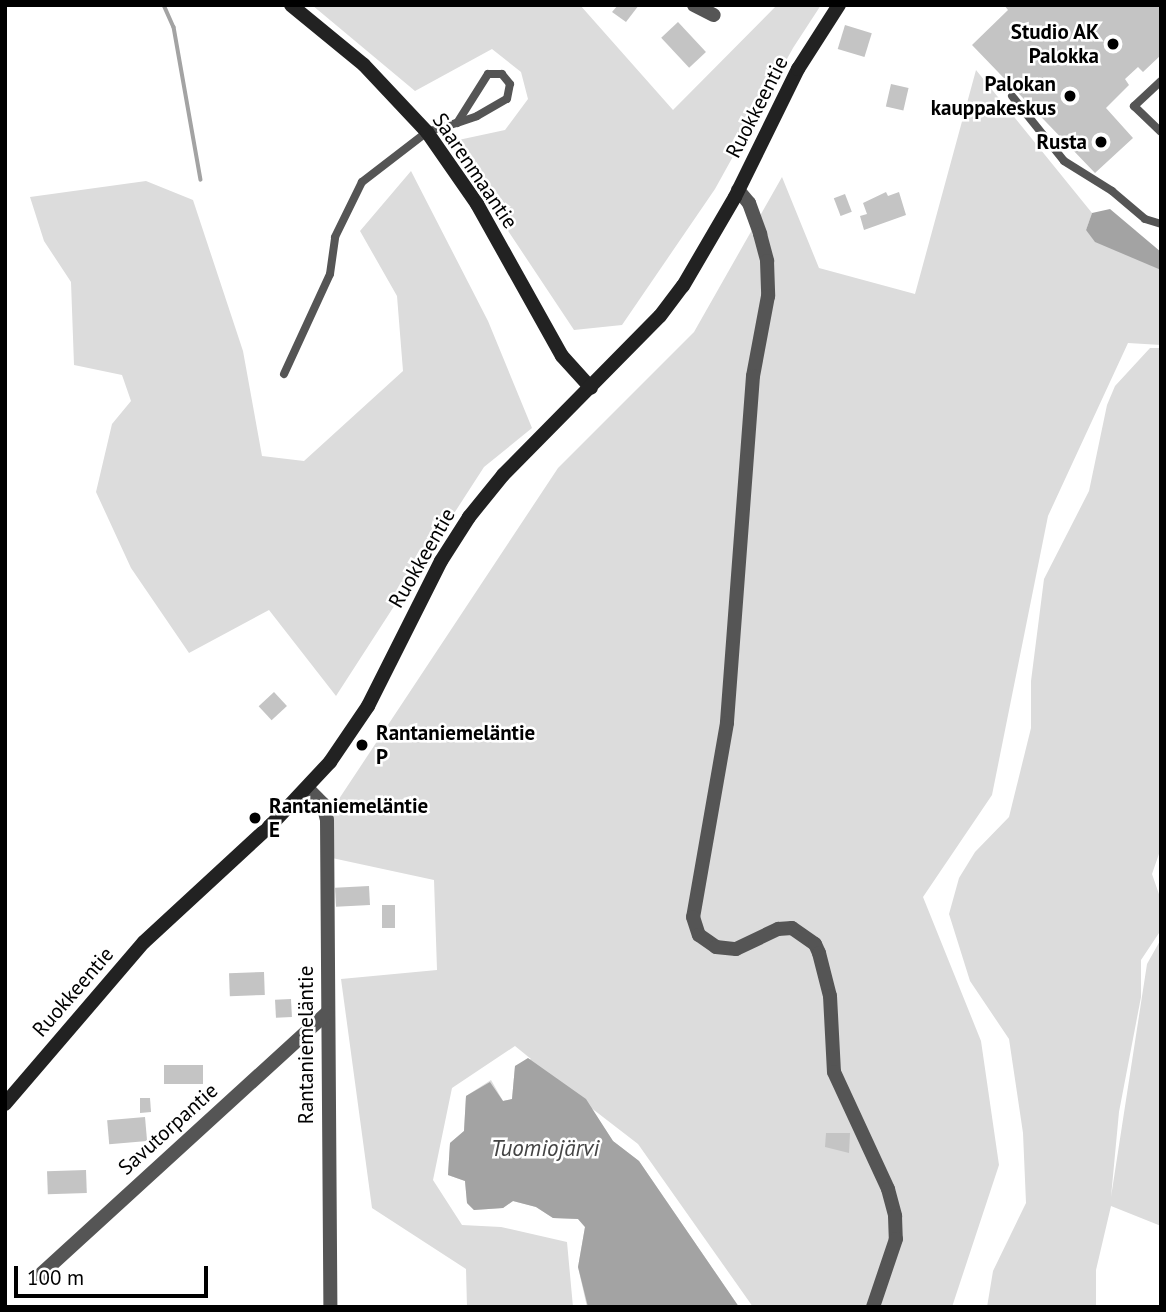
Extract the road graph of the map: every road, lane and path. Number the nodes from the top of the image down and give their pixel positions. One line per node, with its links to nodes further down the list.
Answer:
1 (291, 5): 8 (street, Saarenmaantie)
2 (694, 5): 4 (street)
3 (839, 5): 10 (street, Ruokkeentie)
4 (714, 15)
5 (1161, 82): 9 (lane)
6 (1012, 96): 11 (lane)
7 (457, 123): 7 (lane); 8 (lane)
8 (427, 132): 12 (lane); 13 (street, Saarenmaantie)
9 (1161, 132)
10 (738, 190): 13 (street, Ruokkeentie); 19 (street)
11 (1161, 225)
12 (284, 374)
13 (591, 388): 14 (street, Ruokkeentie)
14 (308, 789): 15 (street, Rantaniemeläntie); 16 (street, Ruokkeentie)
15 (327, 1013): 17 (street, Savutorpantie); 18 (street, Rantaniemeläntie)
16 (5, 1104)
17 (38, 1276)
18 (330, 1307)
19 (873, 1307)

